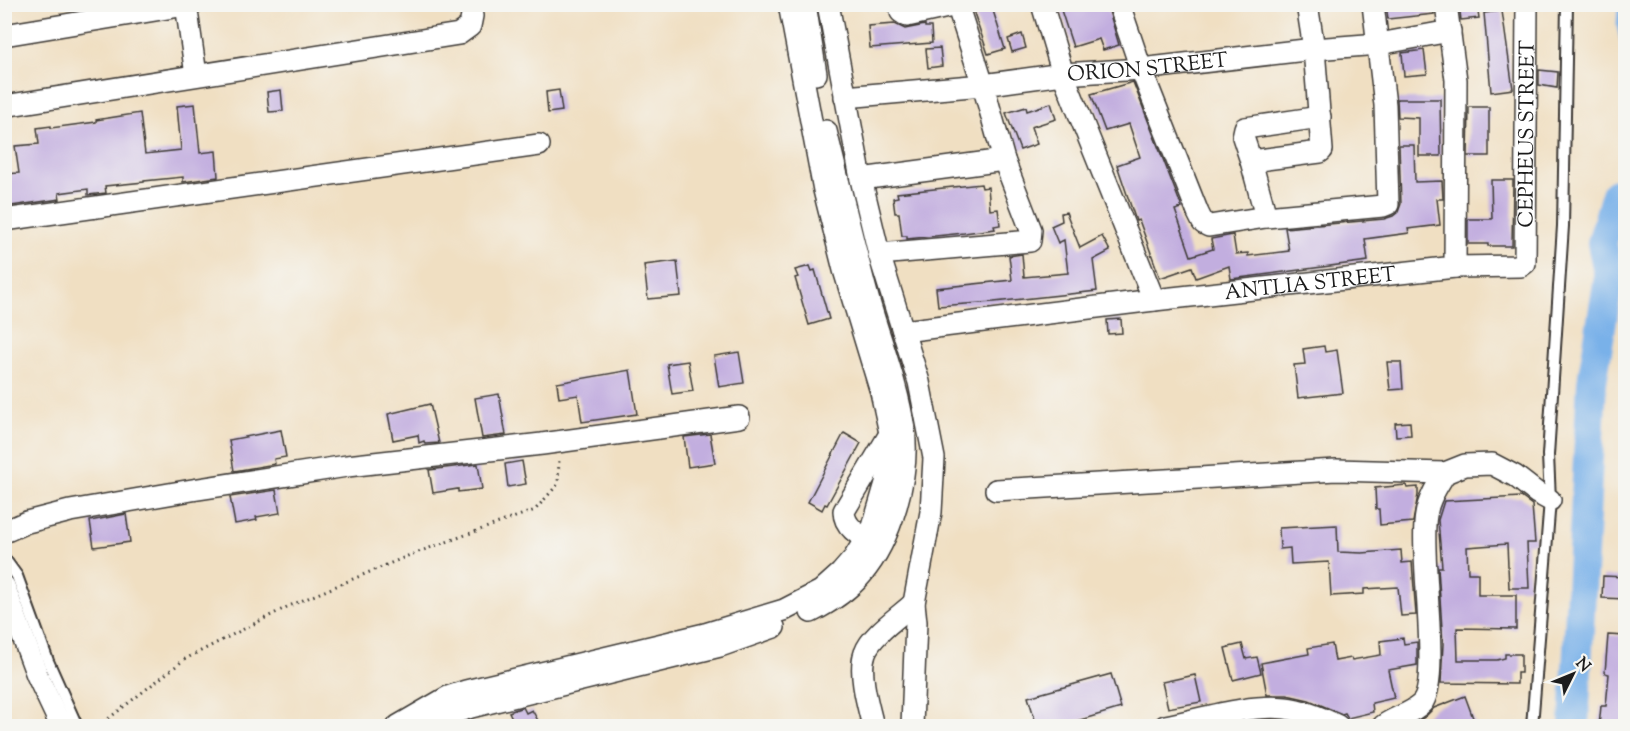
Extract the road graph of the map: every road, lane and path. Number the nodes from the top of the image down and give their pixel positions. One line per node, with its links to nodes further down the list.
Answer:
1 (470, 4): 21 (street)
2 (789, 4): 22 (street)
3 (805, 4): 22 (street)
4 (828, 4): 24 (street)
5 (900, 4): 14 (street)
6 (1042, 4): 20 (street)
7 (1119, 4): 19 (street)
8 (1307, 4): 18 (street)
9 (1373, 4): 17 (street)
10 (1446, 4): 15 (street)
11 (1527, 4): 34 (street, CEPHEUS STREET)
12 (1567, 4): 43 (lane)
13 (188, 5): 16 (street); 21 (street)
14 (957, 5): 23 (street)
15 (1450, 31): 17 (street, ORION STREET); 35 (street)
16 (4, 35)
17 (1379, 44): 18 (street, ORION STREET); 31 (street)
18 (1314, 49): 19 (street, ORION STREET); 26 (street)
19 (1141, 69): 20 (street, ORION STREET); 31 (street)
20 (1064, 74): 23 (street, ORION STREET); 36 (street)
21 (196, 75): 25 (street)
22 (810, 82): 39 (street)
23 (983, 85): 24 (street, ORION STREET); 28 (street)
24 (845, 97): 30 (street)
25 (4, 106)
26 (1320, 117): 29 (street); 29 (street)
27 (539, 146): 32 (street)
28 (1004, 160): 30 (street); 33 (street)
29 (1251, 161): 31 (street)
30 (861, 179): 33 (street)
31 (1266, 217)
32 (4, 220)
33 (879, 254): 37 (street)
34 (1525, 263): 35 (street, ANTLIA STREET)
35 (1455, 267): 36 (street, ANTLIA STREET)
36 (1154, 300): 37 (street, ANTLIA STREET)
37 (903, 332): 48 (street)
38 (739, 417): 40 (street)
39 (897, 432): 45 (street); 45 (street)
40 (560, 441): 44 (street); 52 (path)
41 (1445, 473): 42 (street); 43 (street); 58 (street)
42 (996, 490)
43 (1550, 500): 59 (lane)
44 (4, 532)
45 (874, 543): 49 (street)
46 (4, 558): 51 (lane)
47 (4, 586): 50 (street)
48 (914, 603): 54 (street); 55 (street)
49 (430, 720): 53 (street)
50 (61, 726)
51 (77, 726)
52 (99, 726)
53 (398, 726)
54 (873, 726)
55 (912, 726)
56 (1165, 726): 57 (street)
57 (1338, 726)
58 (1383, 726)
59 (1532, 726)

